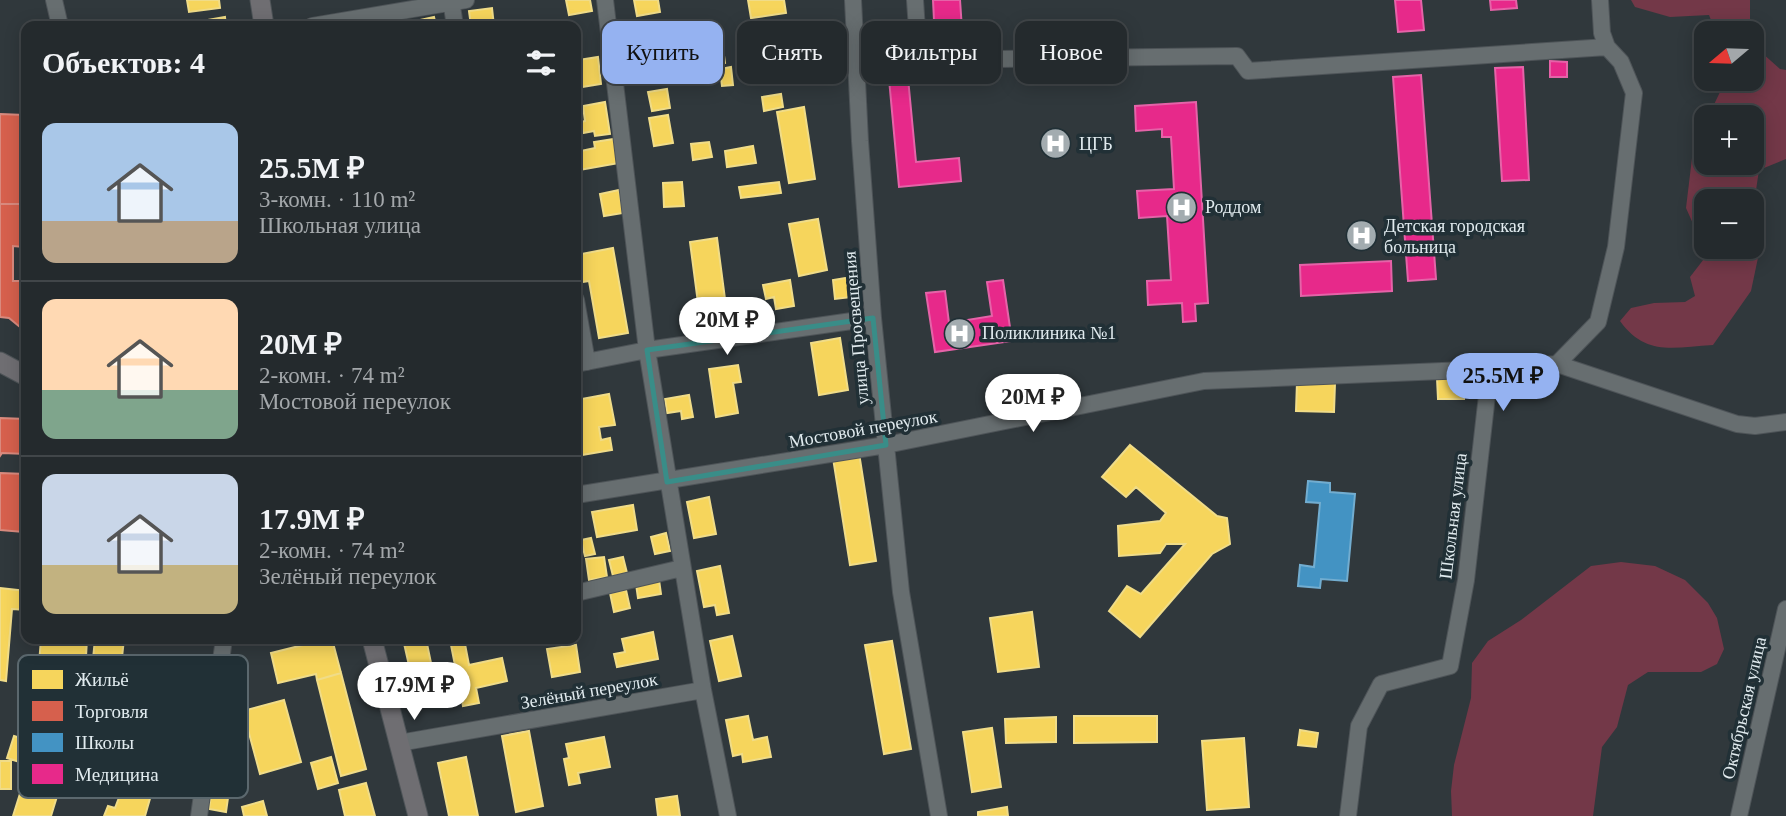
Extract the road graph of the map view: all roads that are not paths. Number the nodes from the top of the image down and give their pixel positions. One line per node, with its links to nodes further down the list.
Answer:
1 (54, 0): 8 (street)
2 (260, 0): 9 (main road)
3 (605, 0): 14 (street)
4 (853, 0): 13 (street, улица Просвещения)
5 (915, 0): 12 (street)
6 (1601, 0): 12 (street)
7 (456, 1): 10 (street); 11 (street)
8 (60, 21)
9 (263, 21)
10 (341, 21)
11 (455, 21)
12 (1607, 47): 17 (street)
13 (873, 318): 14 (street); 21 (street, улица Просвещения)
14 (647, 350): 16 (street); 22 (street)
15 (0, 362): 19 (main road)
16 (581, 363)
17 (1557, 364): 18 (street); 20 (street)
18 (1490, 369): 21 (street, Мостовой переулок); 35 (street, Школьная улица)
19 (21, 373)
20 (1786, 422)
21 (886, 445): 22 (street, Мостовой переулок); 34 (street, улица Просвещения)
22 (667, 482): 23 (street, Мостовой переулок); 24 (street)
23 (581, 494)
24 (682, 568): 25 (street); 28 (street)
25 (581, 592)
26 (1786, 609): 36 (street, Октябрьская улица)
27 (373, 644): 29 (main road)
28 (703, 690): 29 (street, Зелёный переулок); 33 (street)
29 (399, 743): 32 (main road)
30 (202, 798): 31 (street)
31 (199, 816)
32 (418, 816)
33 (728, 816)
34 (939, 816)
35 (1348, 816)
36 (1740, 816)

